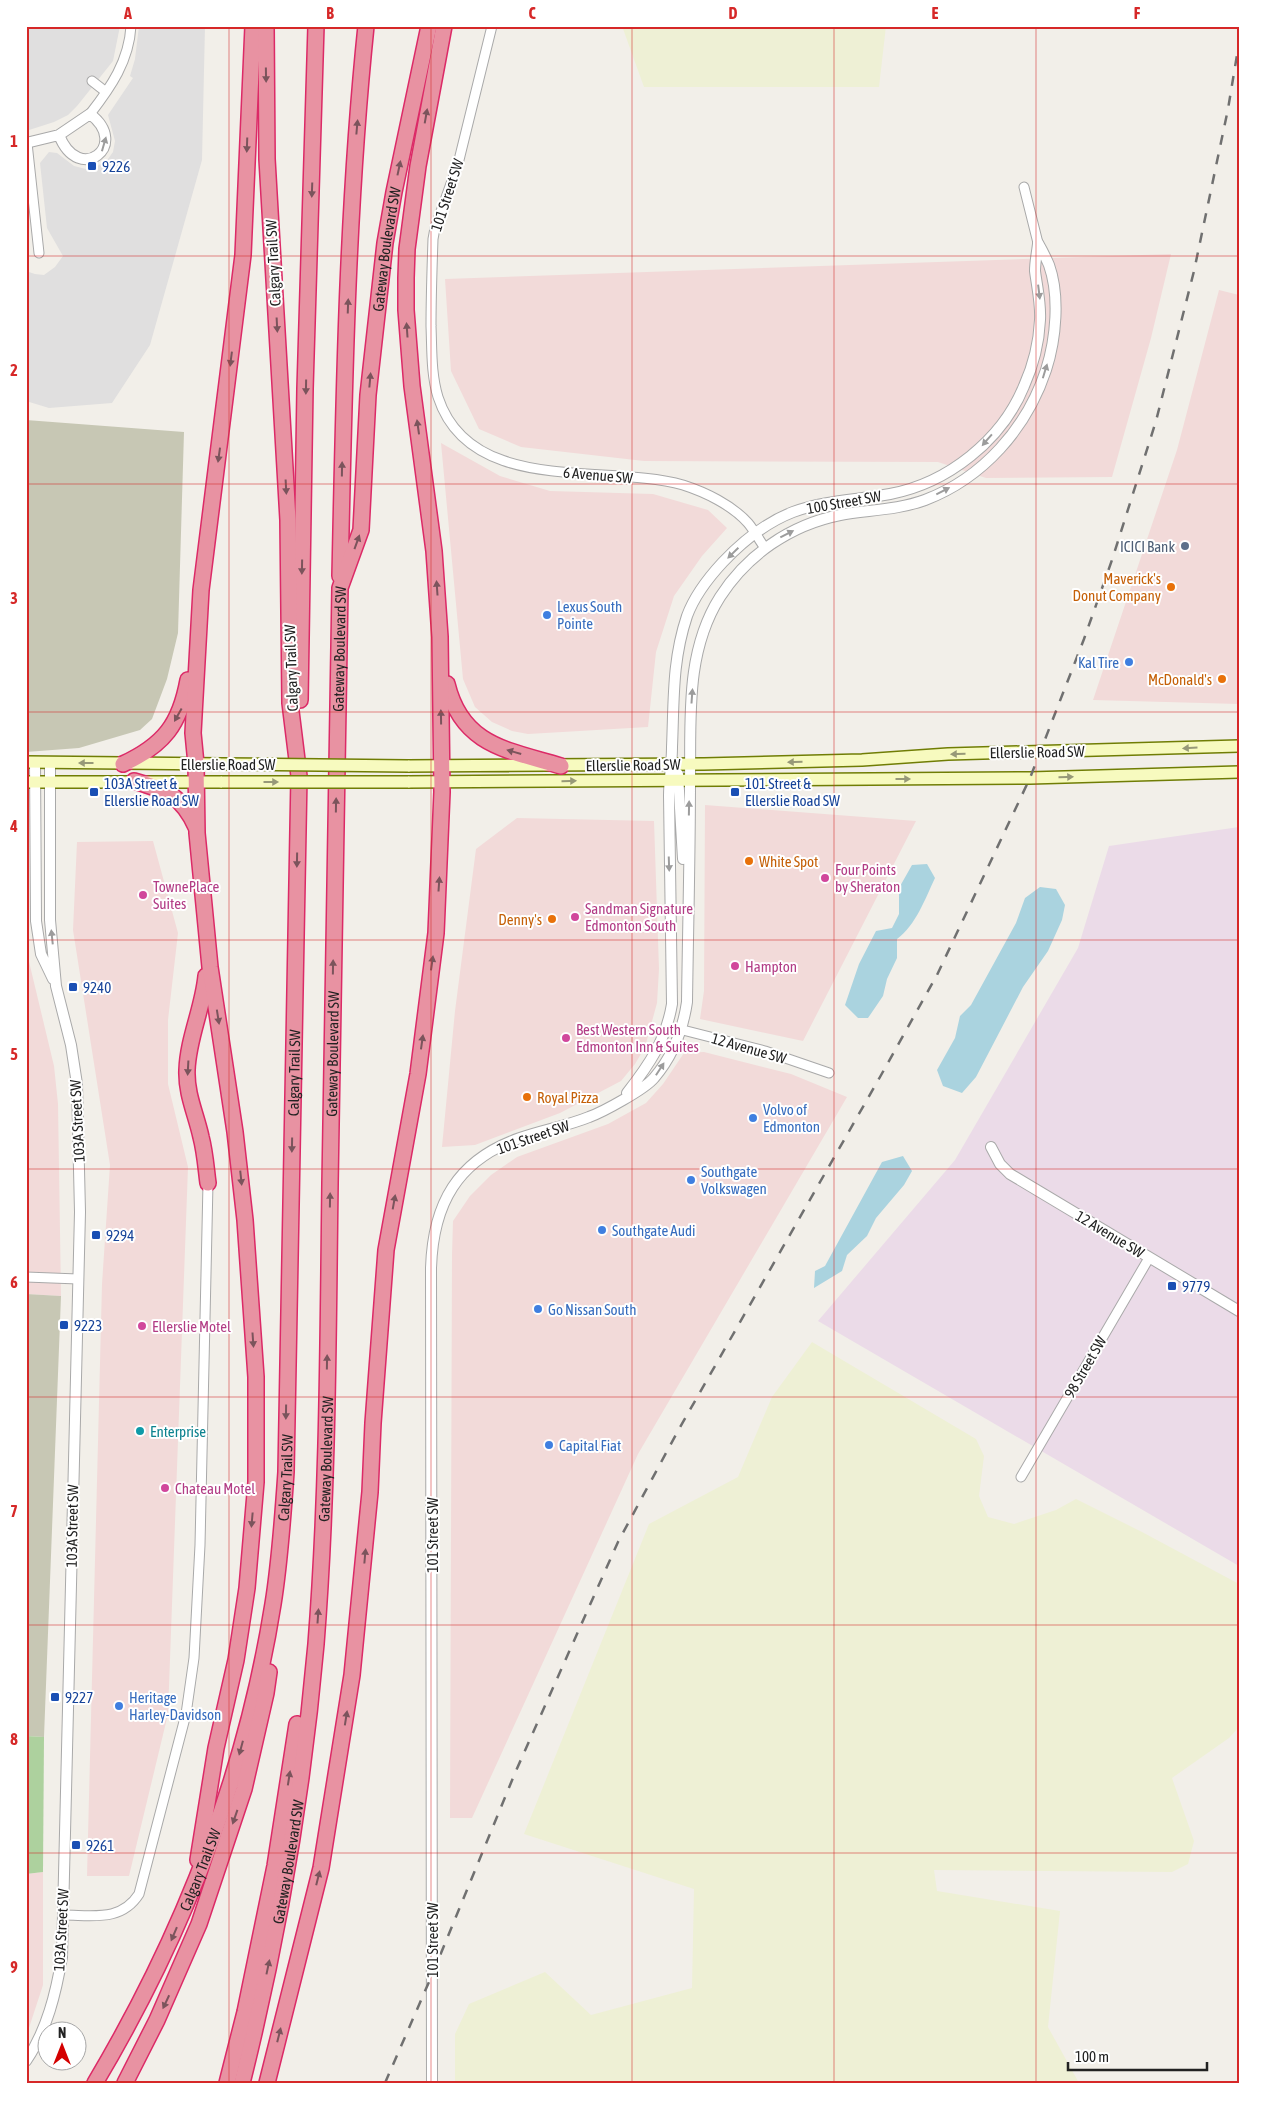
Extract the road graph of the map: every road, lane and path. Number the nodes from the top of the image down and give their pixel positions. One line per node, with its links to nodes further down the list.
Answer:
1 (131, 26): 10 (street)
2 (254, 26): 21 (highway, one-way to 21)
3 (266, 26): 33 (highway, Calgary Trail SW, one-way to 33)
4 (316, 26): 33 (highway, one-way to 33)
5 (366, 26): 20 (highway, one-way to 5)
6 (430, 26): 20 (highway, Gateway Boulevard SW, one-way to 6)
7 (444, 26): 22 (highway, one-way to 7)
8 (492, 26): 17 (street, 101 Street SW)
9 (92, 81): 10 (street)
10 (106, 92): 11 (street)
11 (90, 114): 12 (street); 12 (street, one-way to 11)
12 (59, 134): 13 (street)
13 (27, 143): 16 (street)
14 (1024, 187): 15 (street, 100 Street SW)
15 (1038, 243): 18 (street, 100 Street SW, one-way to 18); 19 (street, 100 Street SW, one-way to 15)
16 (39, 253)
17 (438, 397): 18 (street, 6 Avenue SW)
18 (755, 534): 19 (street, 6 Avenue SW); 28 (street, 100 Street SW, one-way to 28)
19 (765, 548): 29 (street, 100 Street SW, one-way to 19)
20 (340, 588): 57 (highway, Gateway Boulevard SW, one-way to 20)
21 (199, 617): 26 (highway, one-way to 26); 27 (highway)
22 (440, 637): 30 (highway, one-way to 22); 31 (highway, one-way to 22)
23 (1239, 746): 29 (main road, Ellerslie Road SW, one-way to 29)
24 (30, 763): 25 (main road, Ellerslie Road SW); 37 (street, 103A Street SW)
25 (50, 763): 26 (main road, Ellerslie Road SW, one-way to 25); 38 (street, 103A Street SW)
26 (123, 764): 27 (main road, Ellerslie Road SW)
27 (196, 764): 30 (main road, Ellerslie Road SW, bridge); 36 (highway)
28 (672, 764): 29 (main road, Ellerslie Road SW); 31 (main road, Ellerslie Road SW); 34 (street)
29 (690, 764): 34 (street, 100 Street SW)
30 (441, 766): 31 (main road, Ellerslie Road SW); 39 (highway)
31 (561, 766)
32 (1239, 772): 34 (main road, Ellerslie Road SW, one-way to 32)
33 (299, 776): 56 (highway, Calgary Trail SW, one-way to 56)
34 (679, 780): 39 (main road, Ellerslie Road SW, one-way to 34); 45 (street, 101 Street SW, one-way to 45); 46 (street, 101 Street SW, one-way to 34)
35 (134, 781): 36 (main road, Ellerslie Road SW); 38 (main road, Ellerslie Road SW); 42 (highway)
36 (197, 781): 39 (main road, Ellerslie Road SW, one-way to 39, bridge); 42 (highway)
37 (30, 782): 38 (main road, Ellerslie Road SW); 41 (street, 103A Street SW)
38 (49, 782): 44 (street, 103A Street SW, one-way to 38)
39 (442, 782): 65 (highway, one-way to 39)
40 (26, 795): 41 (street)
41 (34, 812): 44 (street, 103A Street SW)
42 (197, 833): 43 (highway)
43 (208, 952): 50 (highway, one-way to 50); 58 (highway, one-way to 58)
44 (56, 986): 53 (street, 103A Street SW)
45 (667, 1026): 46 (street, 12 Avenue SW); 48 (street, 101 Street SW)
46 (681, 1029): 47 (street, 12 Avenue SW); 48 (street, 101 Street SW, one-way to 46)
47 (829, 1072)
48 (622, 1100): 66 (street, 101 Street SW)
49 (991, 1147): 51 (street, 12 Avenue SW)
50 (208, 1183): 59 (street)
51 (1149, 1258): 54 (street, 12 Avenue SW); 55 (street, 98 Street SW)
52 (26, 1277): 53 (street)
53 (78, 1279): 59 (street, 103A Street SW)
54 (1239, 1311)
55 (1022, 1477)
56 (282, 1528): 58 (highway, Calgary Trail SW, one-way to 58); 62 (highway, one-way to 62)
57 (316, 1644): 63 (highway, one-way to 57); 64 (highway, Gateway Boulevard SW, one-way to 57)
58 (193, 1891): 61 (highway, Calgary Trail SW, one-way to 61)
59 (63, 1915): 60 (street, 103A Street SW)
60 (26, 2061)
61 (95, 2083)
62 (125, 2083)
63 (227, 2083)
64 (242, 2083)
65 (267, 2083)
66 (432, 2083)

